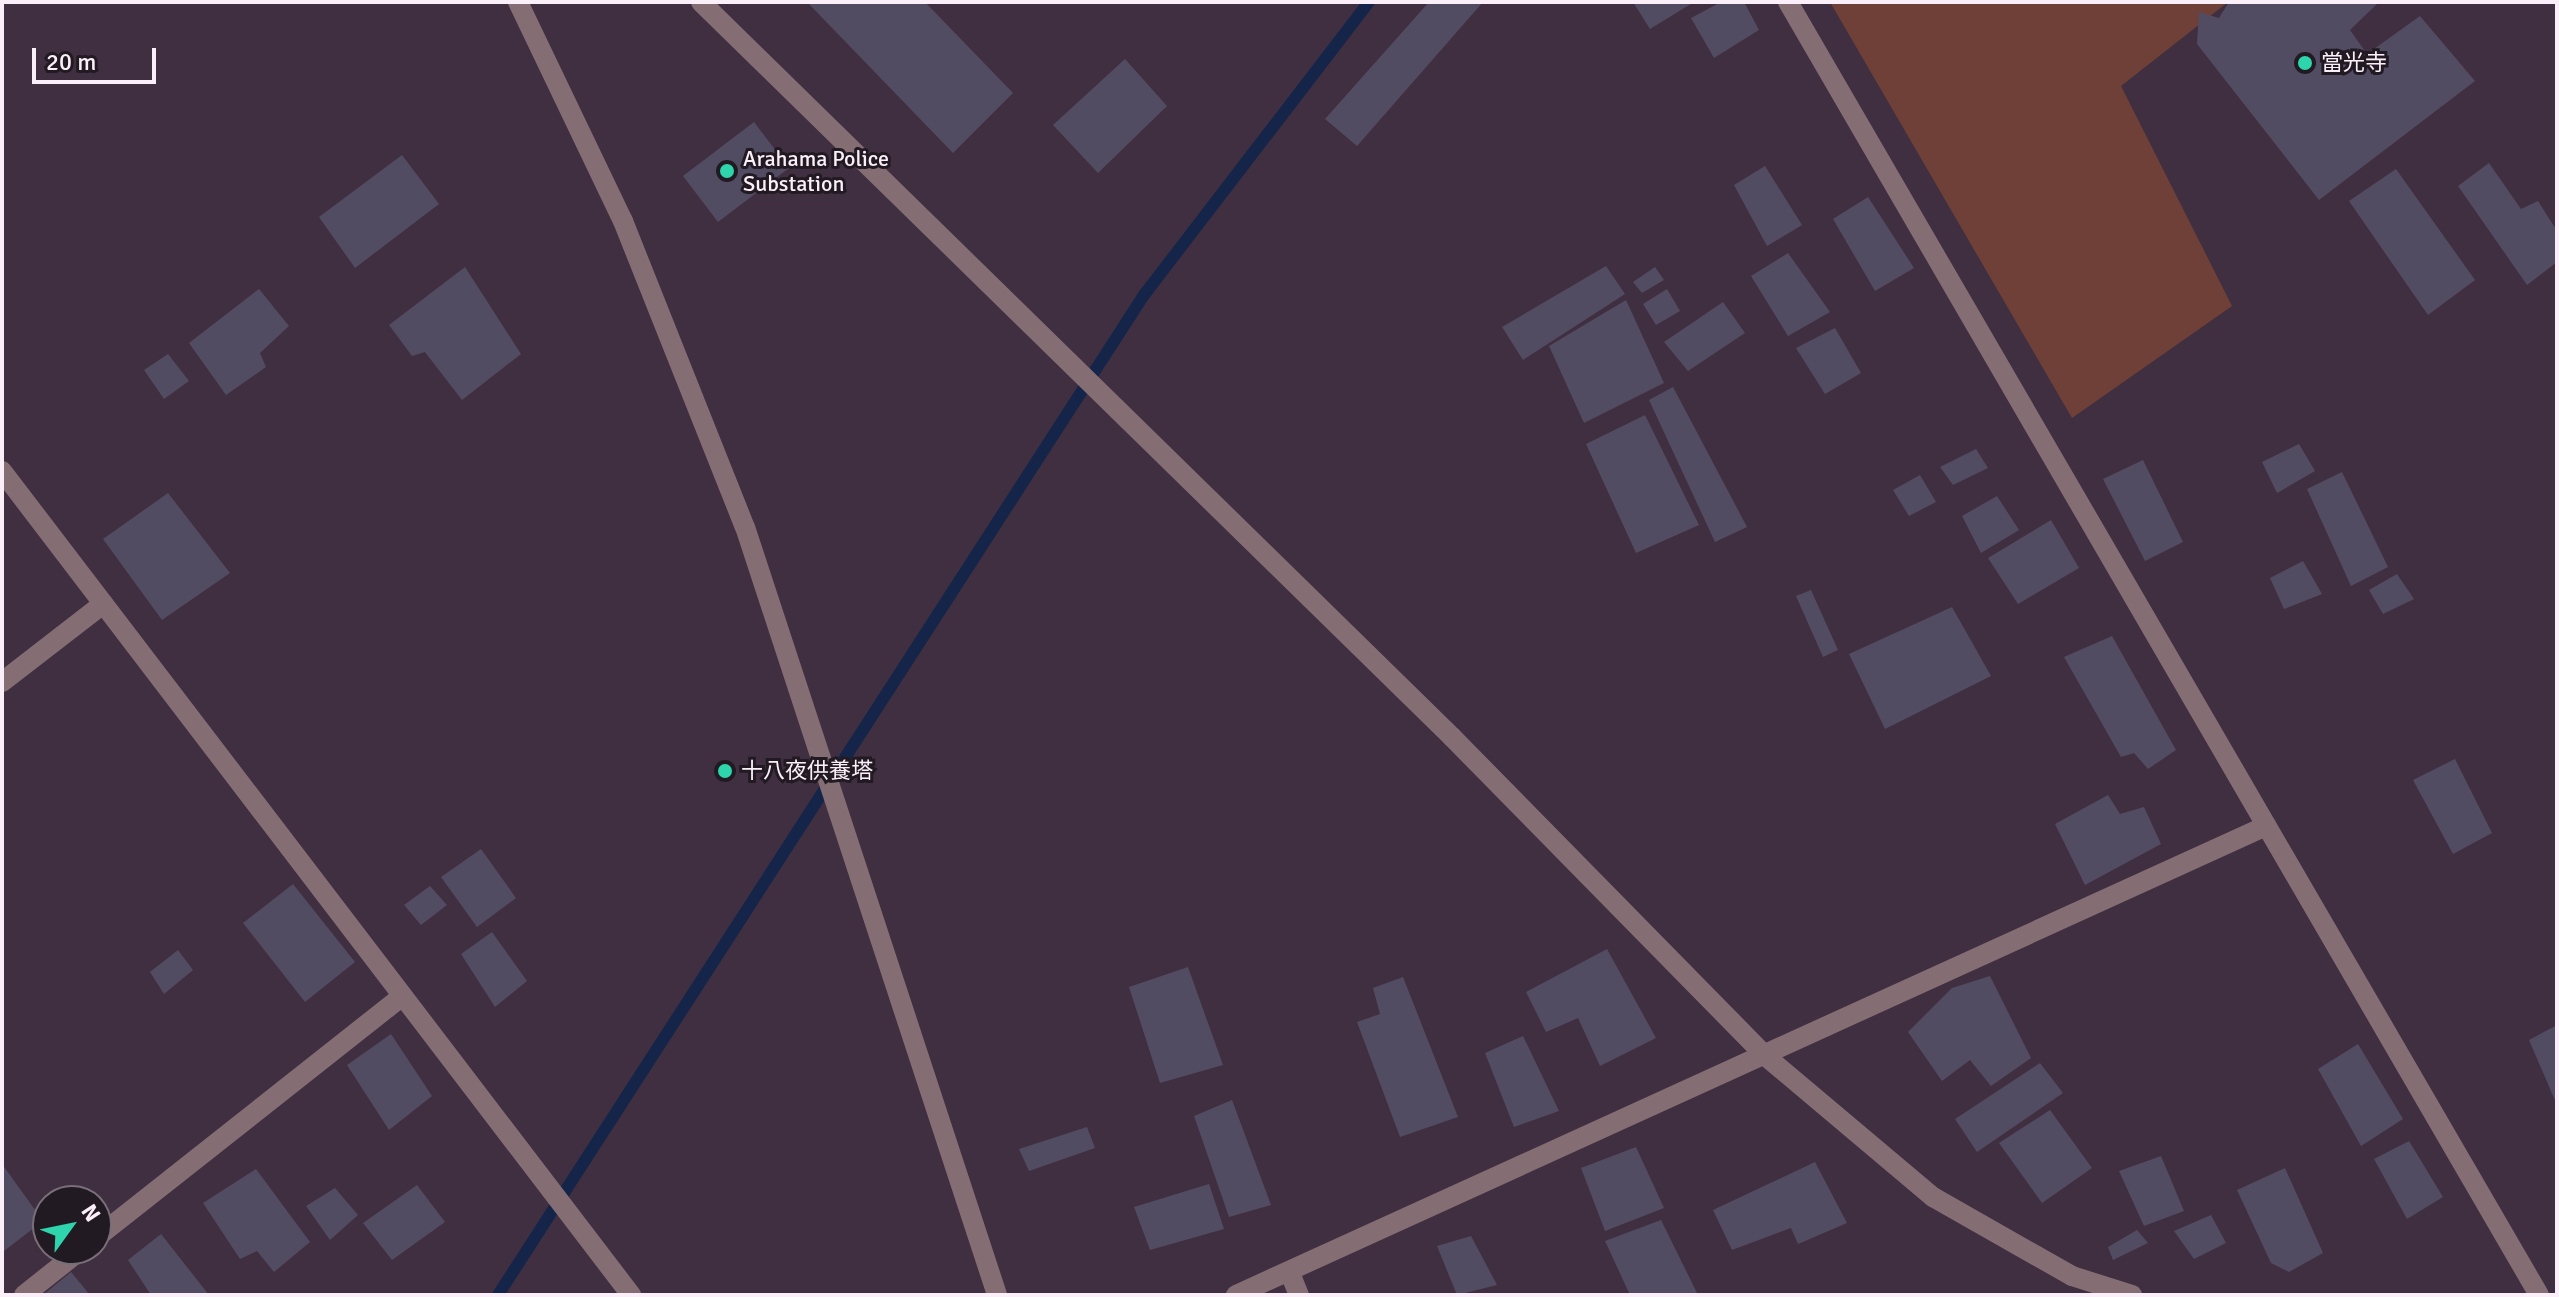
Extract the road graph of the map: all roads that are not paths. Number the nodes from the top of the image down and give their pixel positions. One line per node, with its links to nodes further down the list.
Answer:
1 (518, 2): 15 (street)
2 (701, 2): 9 (street)
3 (1788, 2): 7 (street)
4 (2, 471): 5 (street)
5 (103, 604): 6 (street); 8 (street)
6 (2, 682)
7 (2266, 826): 9 (street); 19 (street)
8 (402, 996): 10 (street); 14 (street)
9 (1762, 1053): 12 (street); 18 (street)
10 (112, 1225)
11 (62, 1265): 13 (street)
12 (1290, 1273): 16 (street); 17 (street)
13 (24, 1295)
14 (631, 1295)
15 (997, 1295)
16 (1236, 1295)
17 (1299, 1295)
18 (2132, 1295)
19 (2539, 1295)

